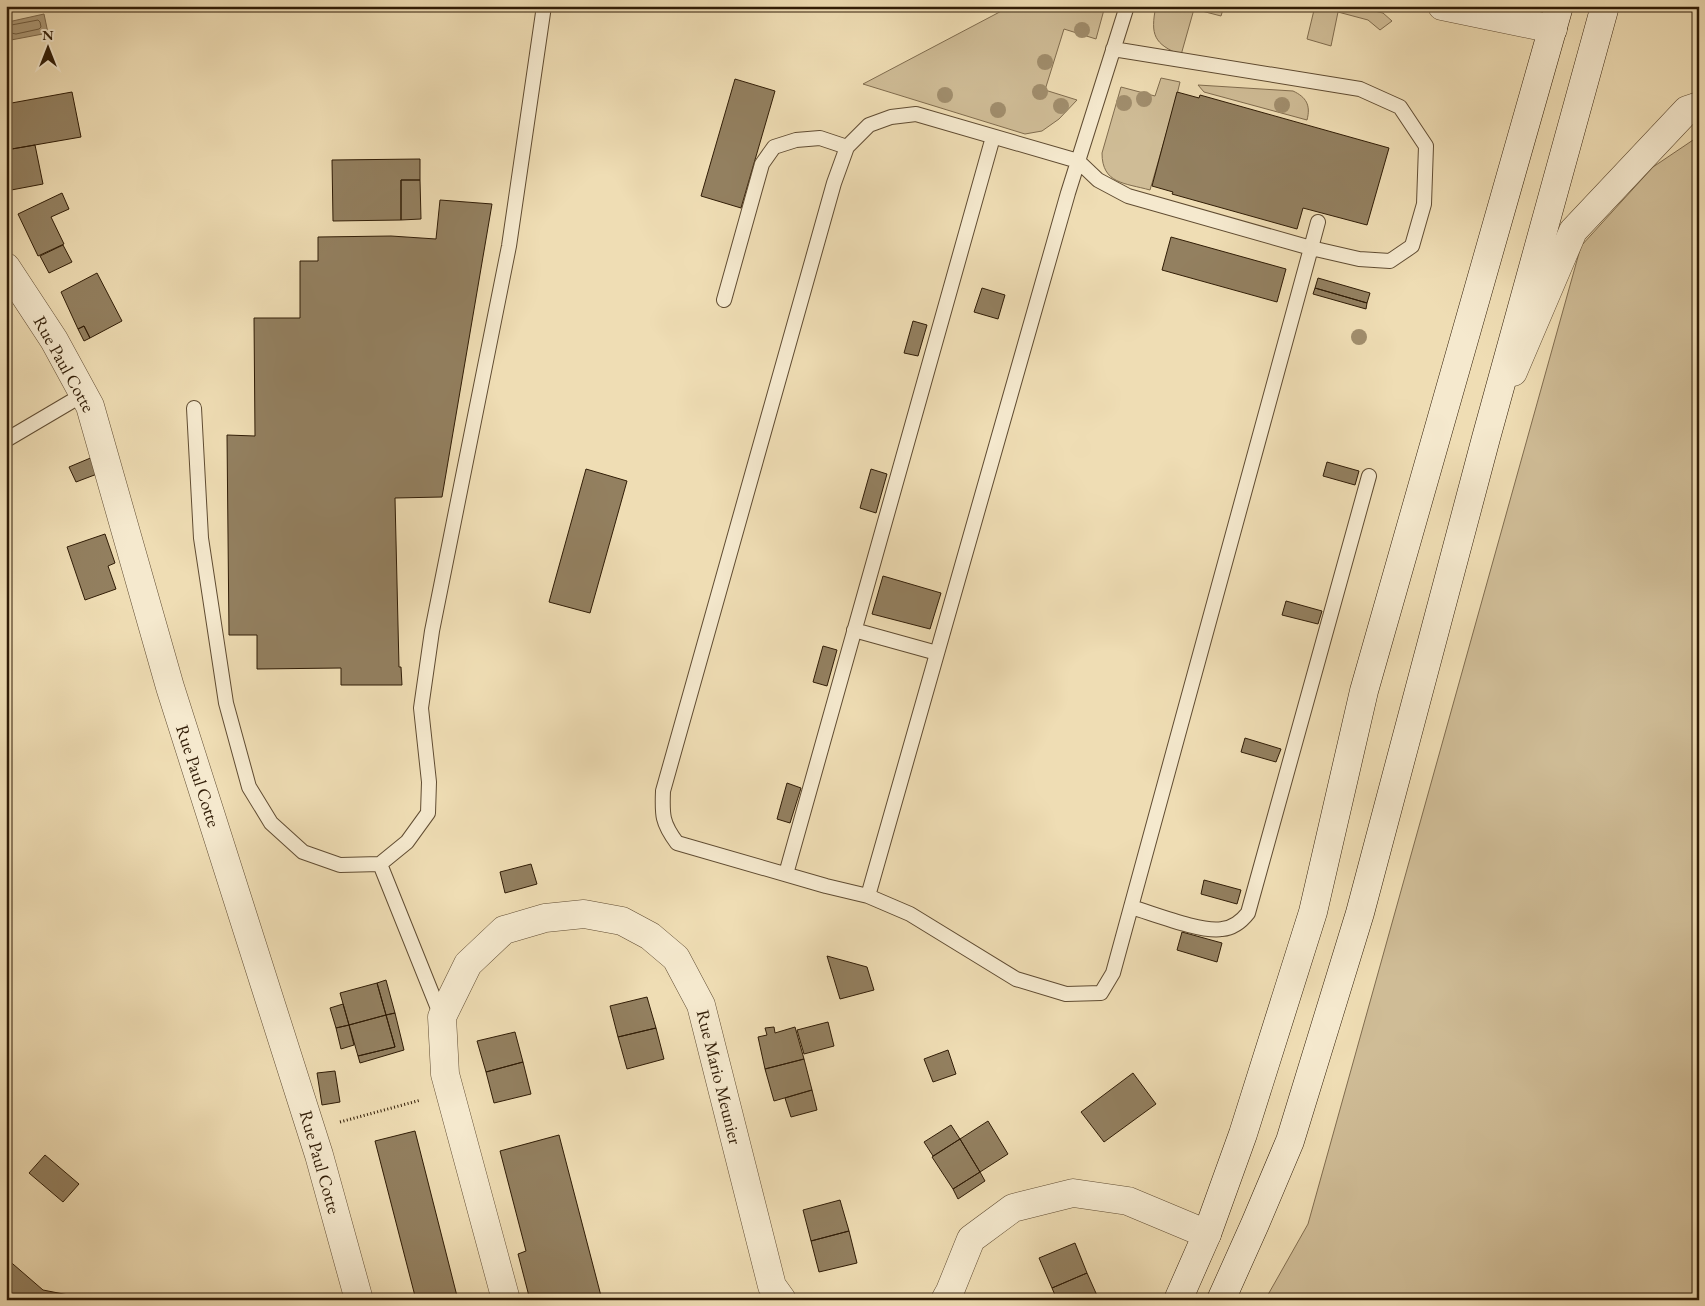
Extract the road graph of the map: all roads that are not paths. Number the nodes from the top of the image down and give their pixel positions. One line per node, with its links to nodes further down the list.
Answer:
1 (544, 6): 22 (lane)
2 (1127, 6): 6 (lane)
3 (1442, 6): 5 (street)
4 (1605, 6): 17 (street)
5 (1556, 18): 27 (street)
6 (1113, 49): 10 (lane); 12 (lane)
7 (1699, 106): 17 (street)
8 (993, 136): 9 (lane); 10 (lane); 20 (lane)
9 (847, 147): 14 (lane); 23 (lane)
10 (1078, 161): 12 (lane); 21 (lane)
11 (1318, 222): 12 (lane)
12 (1311, 248): 25 (lane)
13 (6, 267): 15 (street, Rue Paul Cotte)
14 (724, 300)
15 (84, 394): 18 (lane); 28 (street, Rue Paul Cotte)
16 (194, 408): 22 (lane)
17 (1486, 438): 33 (street)
18 (6, 440)
19 (1369, 476): 25 (lane)
20 (854, 630): 21 (lane); 23 (lane)
21 (937, 653): 24 (lane)
22 (380, 864): 26 (lane)
23 (786, 874): 24 (lane)
24 (868, 896): 25 (lane)
25 (1131, 907)
26 (442, 1017): 29 (street, Rue Mario Meunier); 30 (street, Rue Mario Meunier)
27 (1207, 1234): 31 (street); 32 (street)
28 (359, 1300)
29 (506, 1300)
30 (782, 1300)
31 (945, 1300)
32 (1178, 1300)
33 (1221, 1300)

